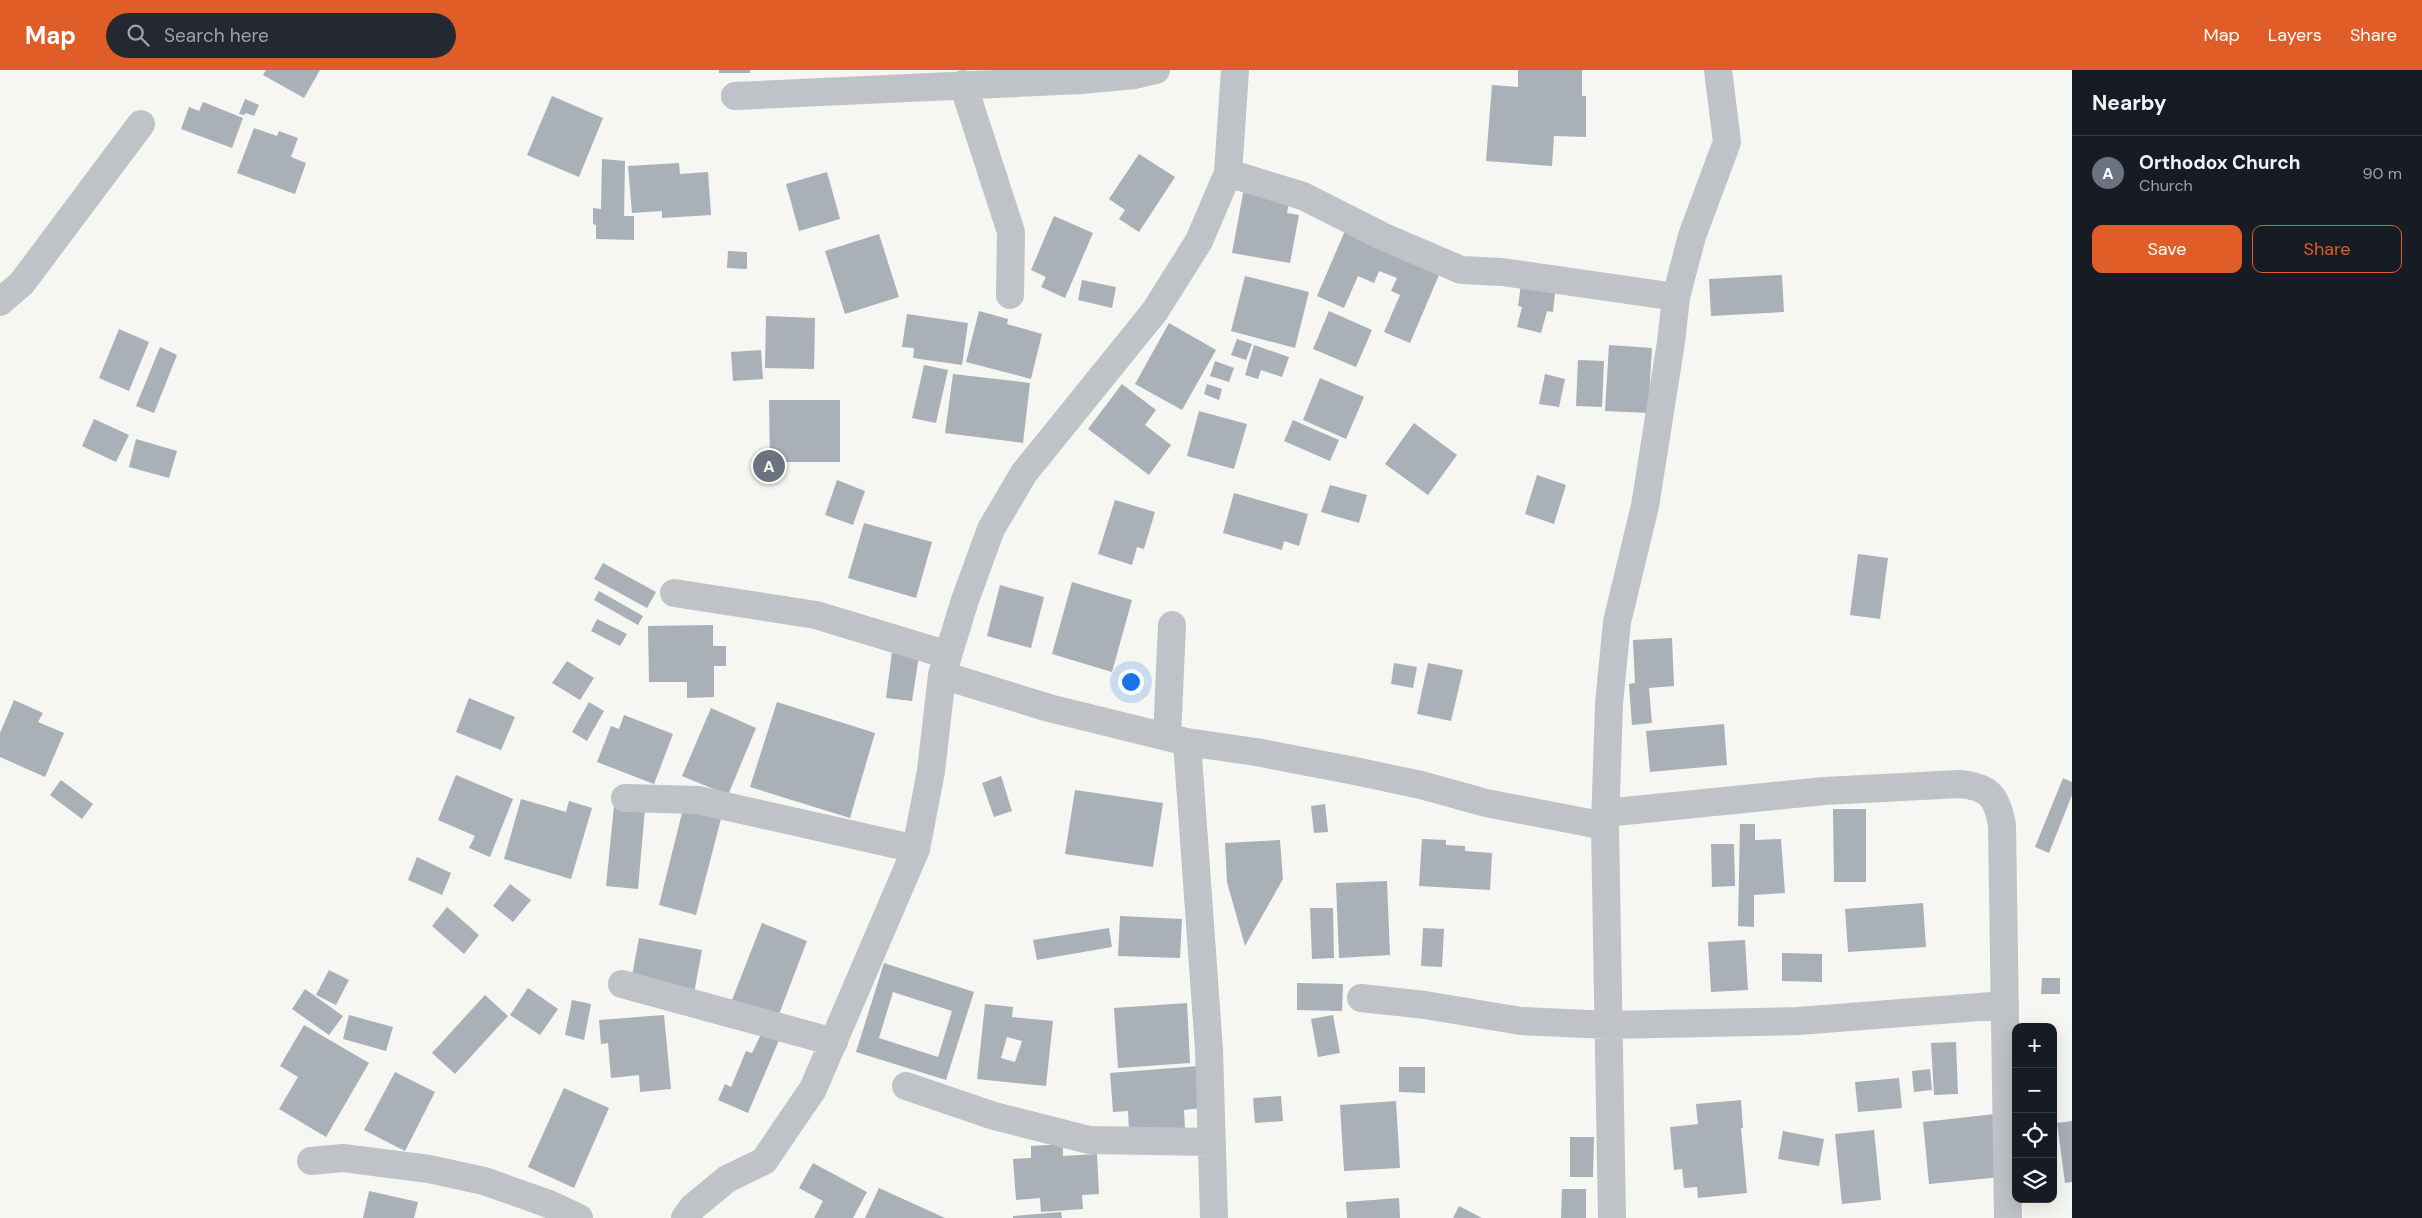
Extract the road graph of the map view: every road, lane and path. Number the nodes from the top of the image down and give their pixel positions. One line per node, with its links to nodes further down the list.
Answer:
1 (1156, 70): 4 (street)
2 (1235, 70): 7 (street)
3 (1718, 70): 9 (street)
4 (963, 84): 5 (street); 8 (street)
5 (735, 96)
6 (141, 124): 10 (street)
7 (1228, 173): 9 (street); 13 (street)
8 (1010, 295)
9 (1676, 297): 16 (street)
10 (0, 302)
11 (674, 593): 13 (street)
12 (1172, 625): 14 (street)
13 (945, 665): 14 (street); 17 (street)
14 (1177, 740): 16 (street); 24 (street)
15 (625, 798): 17 (street)
16 (1605, 820): 20 (street); 21 (street)
17 (916, 849): 22 (street)
18 (622, 984): 22 (street)
19 (1361, 998): 21 (street)
20 (2005, 1005): 21 (street); 30 (street)
21 (1608, 1025): 29 (street)
22 (834, 1042): 27 (street)
23 (906, 1086): 24 (street)
24 (1212, 1142): 28 (street)
25 (311, 1162): 26 (street)
26 (579, 1218)
27 (685, 1218)
28 (1214, 1218)
29 (1612, 1218)
30 (2008, 1218)

